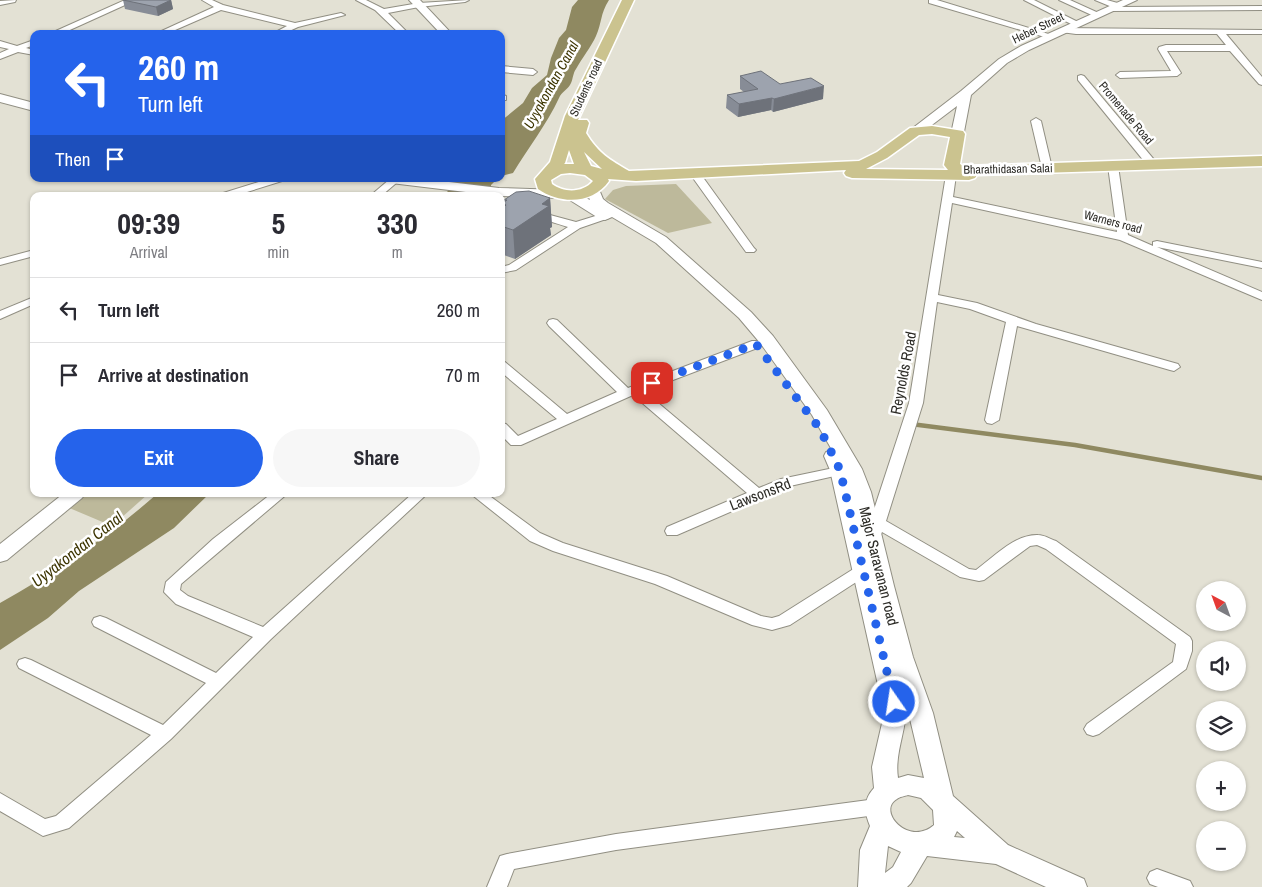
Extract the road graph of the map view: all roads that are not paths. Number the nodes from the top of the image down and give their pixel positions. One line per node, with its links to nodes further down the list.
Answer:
1 (12, 0): 15 (street)
2 (132, 0): 27 (street)
3 (206, 0): 18 (street)
4 (360, 0): 17 (street)
5 (465, 0): 16 (street)
6 (628, 0): 64 (main road, Students road)
7 (638, 0): 54 (main road)
8 (1028, 0): 25 (street)
9 (1063, 0): 24 (street)
10 (1099, 0): 19 (street)
11 (1132, 0): 19 (main road, Heber Street)
12 (1240, 0): 20 (street)
13 (932, 1): 35 (street)
14 (388, 2): 17 (street)
15 (0, 3)
16 (417, 3): 22 (street); 31 (main road)
17 (371, 5): 22 (street)
18 (220, 7): 26 (street); 28 (street)
19 (1115, 8): 20 (street); 24 (main road, Heber Street)
20 (1252, 8): 21 (street)
21 (1262, 8)
22 (383, 12): 30 (street)
23 (341, 15): 26 (street)
24 (1099, 15): 25 (main road, Heber Street)
25 (1078, 24): 32 (main road, Heber Street)
26 (295, 25): 29 (street)
27 (63, 30)
28 (168, 30)
29 (284, 30)
30 (401, 30)
31 (443, 30)
32 (1064, 30): 33 (street); 35 (main road, Heber Street)
33 (1219, 32): 34 (street); 38 (street)
34 (1262, 32)
35 (1050, 36): 48 (main road, Heber Street)
36 (0, 44): 39 (street)
37 (30, 44): 39 (street)
38 (1233, 48): 44 (street); 46 (street)
39 (18, 49): 40 (street); 41 (street)
40 (30, 52)
41 (0, 56)
42 (505, 69): 43 (street)
43 (533, 72)
44 (1120, 75)
45 (1081, 78): 57 (street, Promenade Road)
46 (1262, 82)
47 (0, 91): 50 (main road)
48 (965, 94): 53 (main road, Heber Street); 55 (main road)
49 (0, 98): 51 (main road)
50 (30, 99)
51 (30, 106)
52 (1036, 120): 59 (street)
53 (915, 131): 55 (main road); 60 (main road, Bharathidasan Salai)
54 (579, 132): 63 (main road); 71 (main road, Students road)
55 (958, 134): 59 (main road, Bharathidasan Salai)
56 (1262, 161): 57 (main road, Bharathidasan Salai)
57 (1152, 164): 61 (main road, Bharathidasan Salai)
58 (1262, 167): 61 (main road, Bharathidasan Salai)
59 (1047, 168): 61 (main road, Bharathidasan Salai)
60 (862, 169): 62 (main road, Bharathidasan Salai); 63 (main road, Bharathidasan Salai); 65 (main road, Bharathidasan Salai)
61 (1114, 169): 62 (main road, Bharathidasan Salai); 82 (street)
62 (951, 175): 78 (street, Reynolds Road)
63 (636, 176): 71 (main road, Bharathidasan Salai)
64 (545, 177): 71 (main road); 72 (main road); 77 (main road)
65 (698, 178): 71 (main road, Bharathidasan Salai); 83 (street)
66 (268, 182): 74 (street)
67 (272, 182): 75 (street)
68 (392, 182): 76 (street)
69 (407, 182): 73 (main road)
70 (490, 182): 72 (main road)
71 (593, 183): 77 (main road); 101 (main road, Major Saravanan road)
72 (504, 187): 73 (main road); 77 (main road)
73 (437, 190)
74 (237, 192)
75 (250, 192)
76 (379, 192)
77 (566, 194): 79 (main road)
78 (949, 198): 82 (street, Warners road); 89 (street, Reynolds Road)
79 (605, 216): 81 (street); 94 (main road)
80 (505, 217): 81 (street)
81 (576, 226): 87 (street)
82 (1123, 237): 86 (street); 88 (street, Warners road)
83 (750, 250)
84 (30, 253): 85 (street)
85 (0, 262)
86 (1262, 265)
87 (505, 269)
88 (1262, 296)
89 (933, 297): 92 (street); 108 (street, Reynolds Road)
90 (30, 302): 91 (street)
91 (0, 315)
92 (1012, 320): 95 (street); 99 (street)
93 (552, 323): 97 (street)
94 (756, 344): 97 (street); 101 (main road)
95 (1174, 367)
96 (505, 368): 98 (street)
97 (630, 392): 98 (street); 102 (street)
98 (566, 420): 100 (street)
99 (992, 420)
100 (505, 431)
101 (846, 469): 102 (street, LawsonsRd); 108 (main road, Major Saravanan road); 110 (main road)
102 (757, 494): 107 (street, LawsonsRd)
103 (71, 497): 109 (main road)
104 (276, 497): 112 (street)
105 (417, 497): 112 (street)
106 (482, 497): 110 (street)
107 (672, 531)
108 (875, 532): 110 (street, Reynolds Road); 115 (main road, Major Saravanan road); 116 (street)
109 (0, 555)
110 (862, 571): 120 (main road)
111 (100, 622): 114 (street)
112 (265, 635): 114 (street)
113 (25, 664): 117 (street)
114 (218, 682): 117 (street)
115 (922, 713): 119 (main road)
116 (1093, 729)
117 (165, 734): 118 (street)
118 (0, 801)
119 (942, 801): 120 (main road); 121 (main road); 122 (main road)
120 (882, 808): 121 (main road); 124 (street); 125 (main road)
121 (920, 844): 122 (main road); 126 (main road)
122 (999, 853): 127 (main road)
123 (1157, 878): 128 (street)
124 (497, 887)
125 (871, 887)
126 (888, 887)
127 (1074, 887)
128 (1183, 887)

